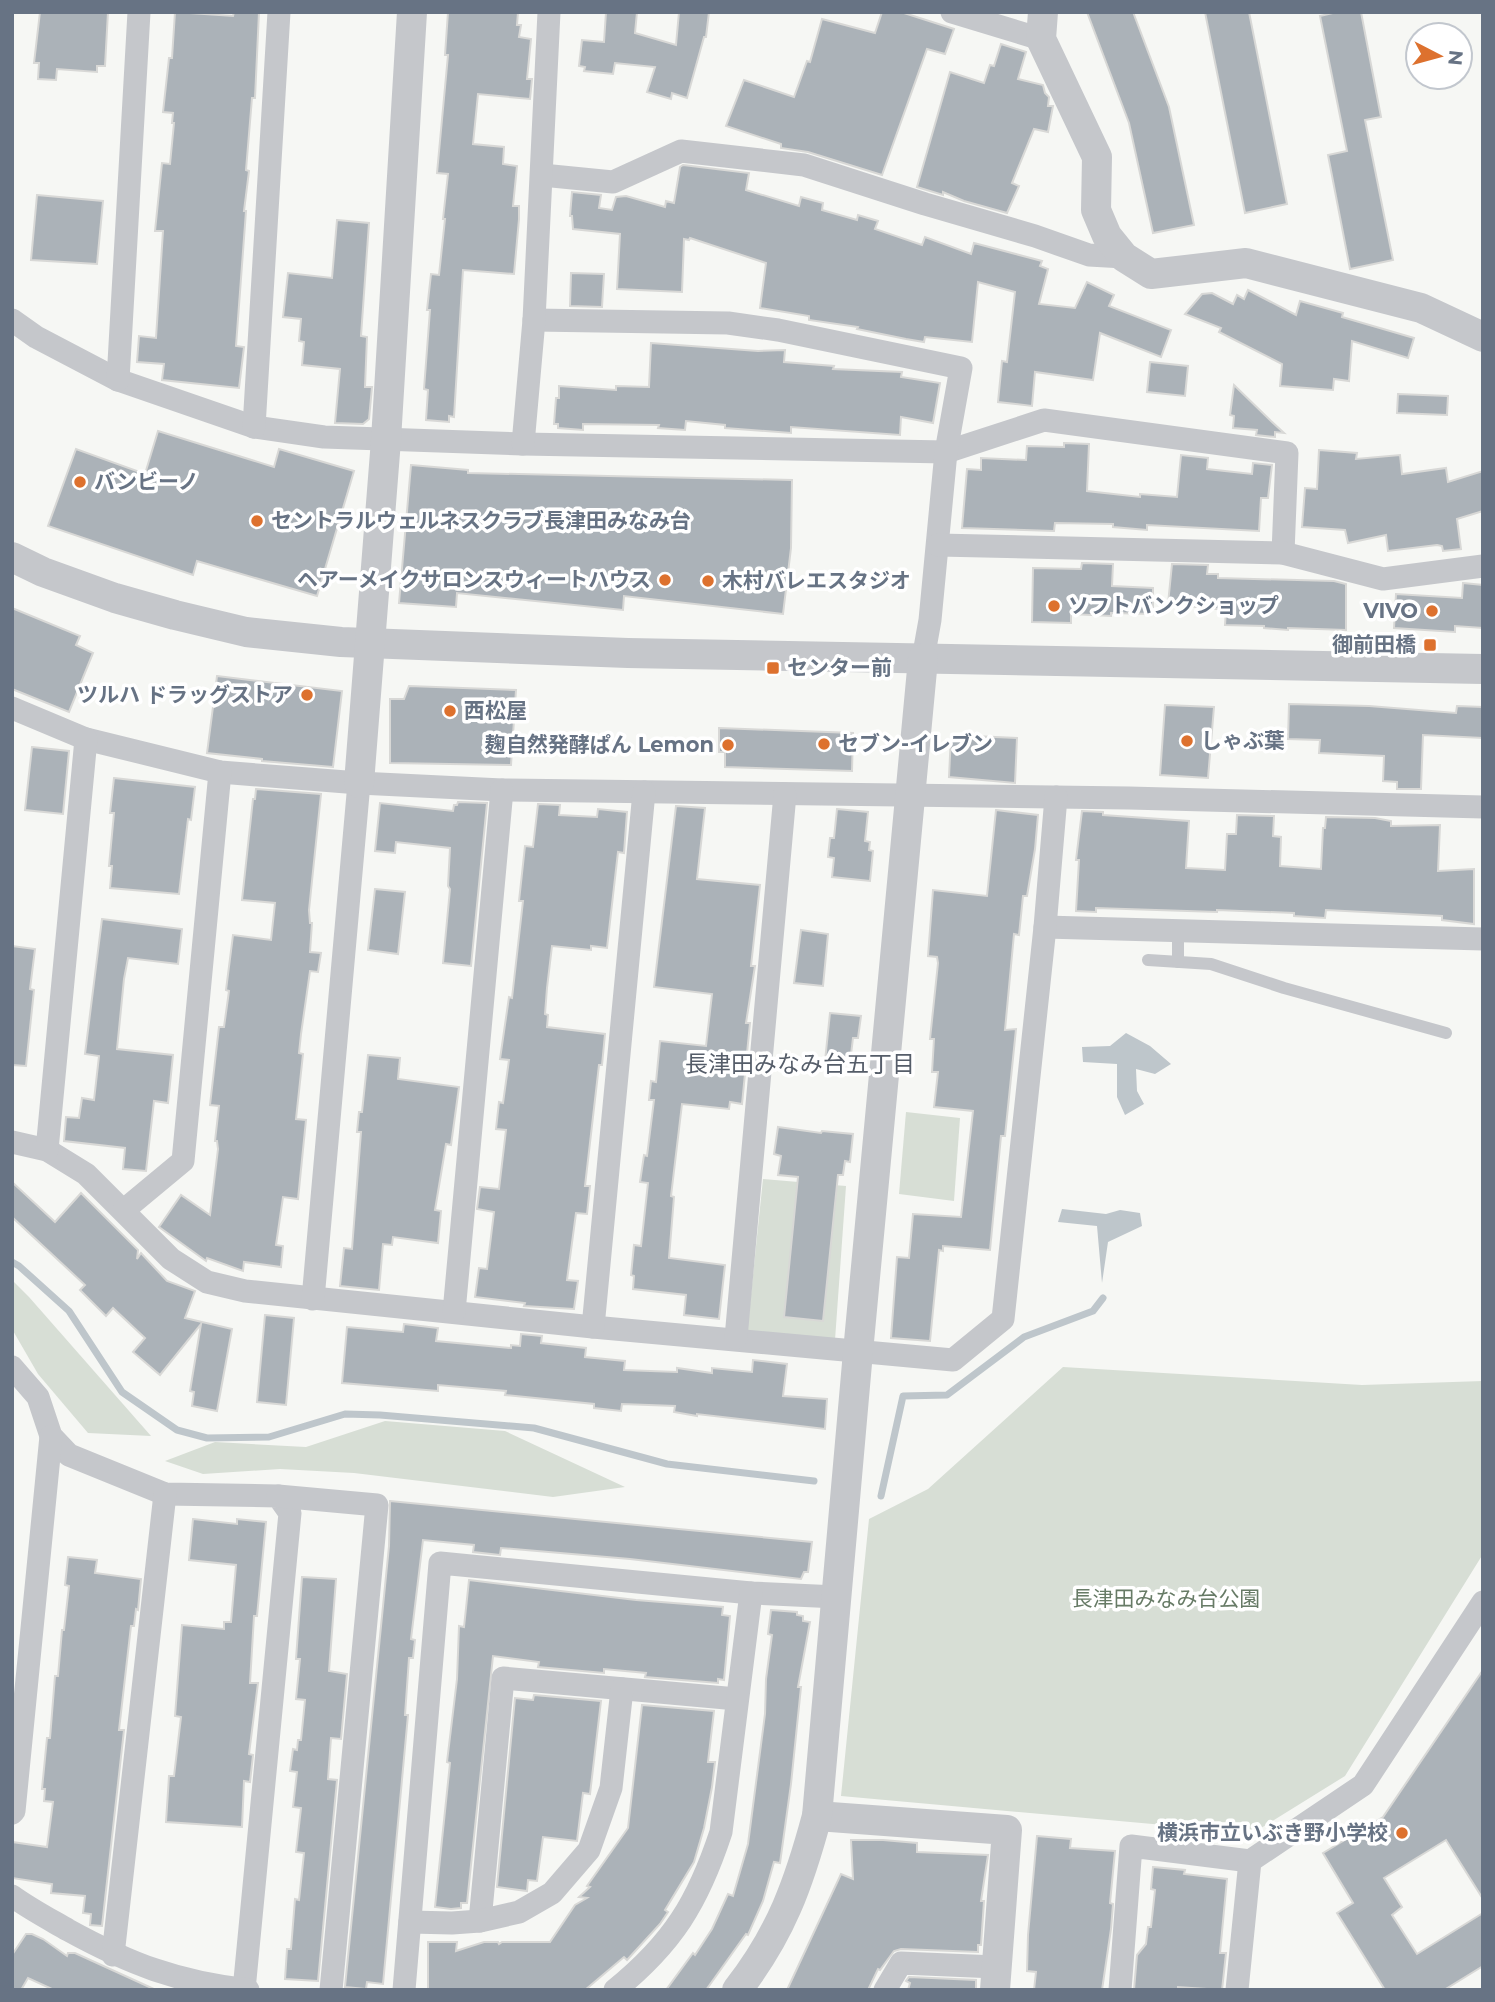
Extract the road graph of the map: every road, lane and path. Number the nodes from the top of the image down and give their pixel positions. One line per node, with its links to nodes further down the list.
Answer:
1 (139, 12): 12 (street)
2 (279, 12): 13 (street)
3 (412, 12): 14 (street)
4 (549, 12): 7 (street)
5 (952, 12): 6 (street)
6 (1042, 26): 8 (street)
7 (542, 175): 8 (street); 10 (street)
8 (1124, 257): 11 (street)
9 (12, 320): 12 (street)
10 (534, 320): 15 (street); 16 (street)
11 (1483, 337)
12 (118, 380): 13 (street)
13 (254, 427): 14 (street)
14 (386, 440): 15 (street); 21 (street)
15 (523, 444): 16 (street)
16 (946, 452): 17 (street); 18 (street)
17 (938, 545): 18 (street); 22 (street)
18 (1283, 554): 20 (street)
19 (12, 557): 21 (street)
20 (1483, 566)
21 (370, 644): 22 (street); 27 (street)
22 (923, 659): 23 (street); 31 (street)
23 (1483, 669)
24 (12, 708): 25 (street)
25 (86, 739): 26 (street); 41 (street)
26 (220, 772): 27 (street); 42 (street)
27 (359, 783): 28 (street); 43 (street)
28 (502, 790): 29 (street); 44 (street)
29 (644, 792): 30 (street); 45 (street)
30 (785, 794): 31 (street); 46 (street)
31 (910, 796): 32 (street); 47 (street)
32 (1056, 797): 33 (street); 34 (street)
33 (1483, 807)
34 (1045, 927): 35 (street); 47 (street)
35 (1178, 931): 36 (street); 38 (lane)
36 (1483, 939)
37 (1148, 960): 38 (lane)
38 (1178, 962): 39 (lane)
39 (1446, 1033)
40 (12, 1142): 41 (street)
41 (47, 1150): 42 (street)
42 (124, 1210): 43 (street)
43 (313, 1299): 44 (street)
44 (454, 1312): 45 (street)
45 (593, 1327): 46 (street)
46 (736, 1338): 47 (street)
47 (858, 1352): 53 (street)
48 (12, 1367): 49 (street)
49 (51, 1436): 50 (street); 57 (street)
50 (165, 1494): 51 (street); 63 (street)
51 (278, 1496): 65 (street); 66 (street)
52 (751, 1593): 53 (street); 56 (street); 62 (street)
53 (837, 1597): 58 (street)
54 (1483, 1602): 59 (street)
55 (622, 1689): 56 (street); 61 (street); 61 (street)
56 (737, 1699): 68 (street)
57 (12, 1813)
58 (817, 1816): 64 (street); 69 (street)
59 (1250, 1861): 71 (street); 72 (street)
60 (12, 1896): 63 (street)
61 (480, 1921): 62 (street)
62 (410, 1922): 67 (street)
63 (113, 1955): 65 (street)
64 (995, 1978): 70 (street)
65 (245, 1990)
66 (331, 1990)
67 (404, 1990)
68 (615, 1990)
69 (737, 1990)
70 (885, 1990)
71 (1120, 1990)
72 (1237, 1990)

